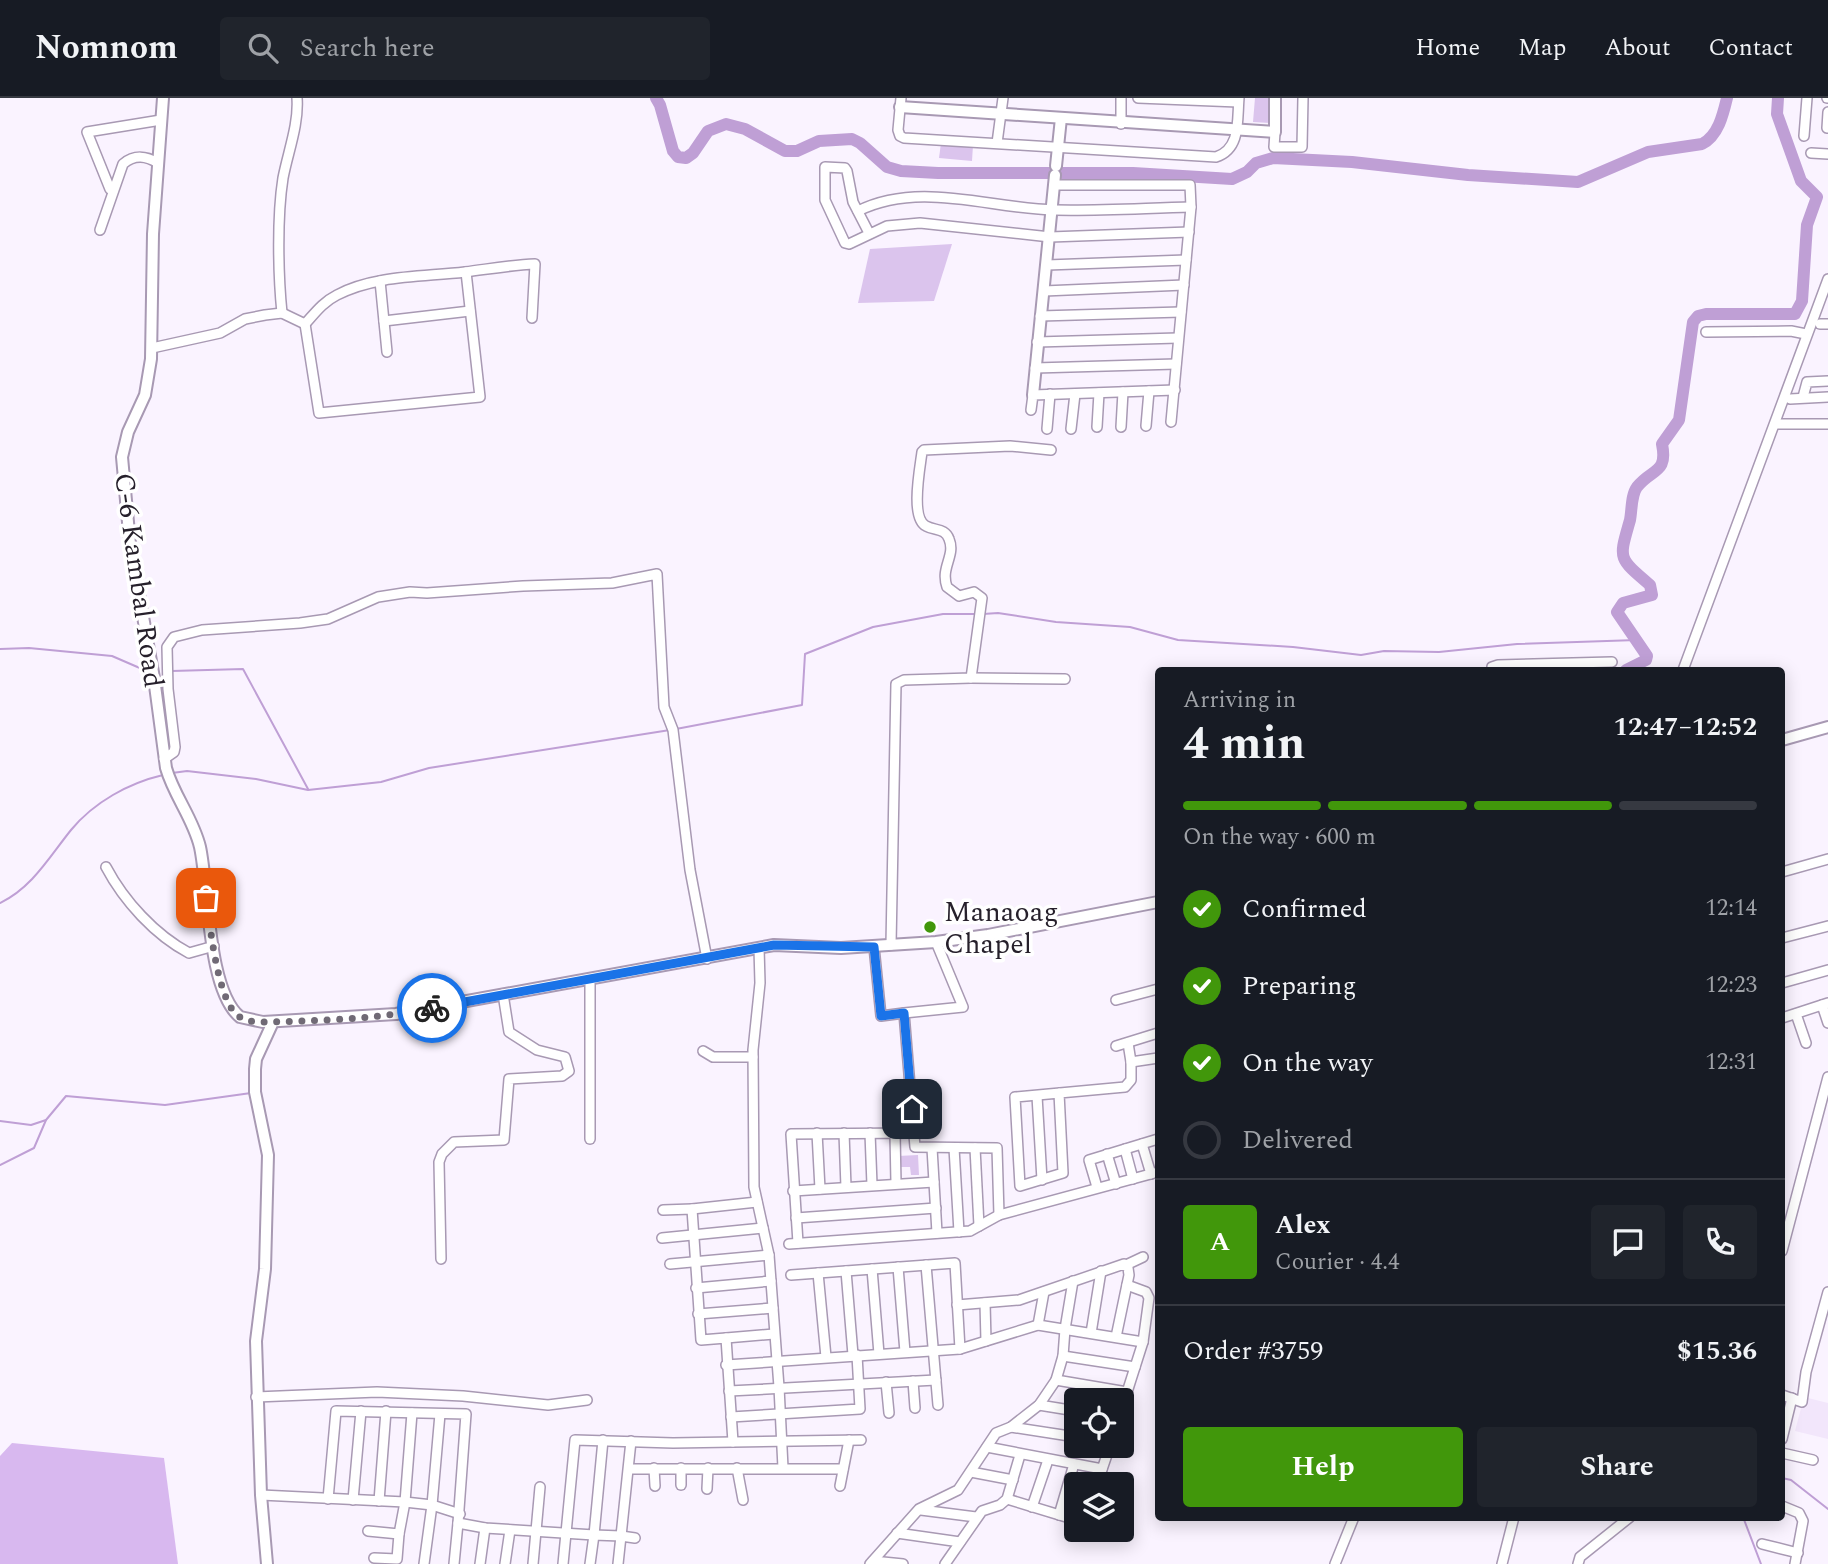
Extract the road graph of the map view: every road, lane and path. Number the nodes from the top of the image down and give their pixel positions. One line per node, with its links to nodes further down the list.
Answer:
1 (163, 98): 14 (street, C-6 Kambal Road)
2 (298, 98): 43 (street)
3 (1003, 98): 12 (street)
4 (1122, 98): 15 (street)
5 (1138, 98): 9 (street)
6 (1275, 98): 18 (street)
7 (1303, 98): 18 (street)
8 (1807, 98): 19 (street)
9 (1239, 100): 17 (street)
10 (901, 103): 12 (street); 20 (street)
11 (1828, 112): 16 (street)
12 (1000, 115): 13 (street); 20 (street)
13 (1061, 118): 15 (street); 21 (street)
14 (161, 120): 24 (street, C-6 Kambal Road); 26 (street)
15 (1121, 124): 17 (street)
16 (1827, 128)
17 (1236, 130): 18 (street); 21 (street)
18 (1275, 132)
19 (1804, 136)
20 (997, 143): 21 (street)
21 (1058, 146): 25 (street)
22 (1811, 153): 23 (street)
23 (1828, 153)
24 (158, 163): 30 (street); 52 (street, C-6 Kambal Road)
25 (1055, 175): 27 (street); 28 (street)
26 (110, 189)
27 (1191, 207): 28 (street); 31 (street)
28 (1053, 210): 29 (street); 33 (street)
29 (858, 211): 32 (street); 32 (street)
30 (100, 230)
31 (1189, 232): 33 (street); 34 (street)
32 (869, 233): 33 (street)
33 (1050, 237): 35 (street)
34 (1186, 260): 35 (street); 39 (street)
35 (1047, 265): 40 (street)
36 (466, 272): 38 (street); 41 (street); 45 (street)
37 (1828, 279): 49 (street)
38 (380, 281): 46 (street); 47 (street)
39 (1184, 285): 40 (street); 42 (street)
40 (1044, 290): 44 (street)
41 (470, 311): 46 (street); 47 (street)
42 (1181, 312): 44 (street); 50 (street)
43 (282, 313): 47 (street); 52 (street)
44 (1040, 316): 51 (street)
45 (532, 318)
46 (384, 321): 53 (street)
47 (305, 324)
48 (1706, 332): 49 (street)
49 (1806, 334): 69 (street)
50 (1178, 338): 51 (street); 54 (street)
51 (1037, 342): 55 (street)
52 (152, 348): 84 (street, C-6 Kambal Road)
53 (387, 352)
54 (1176, 364): 55 (street); 57 (street)
55 (1035, 368): 63 (street)
56 (1828, 381): 64 (street)
57 (1175, 390): 58 (street); 68 (street)
58 (1149, 391): 59 (street); 71 (street)
59 (1123, 392): 60 (street); 73 (street)
60 (1099, 393): 62 (street); 72 (street)
61 (1050, 394): 62 (street); 63 (street); 74 (street)
62 (1074, 394): 75 (street)
63 (1033, 395): 67 (street)
64 (1803, 397): 65 (street); 66 (street)
65 (1828, 397)
66 (1790, 399)
67 (1031, 410)
68 (1171, 422)
69 (1775, 424): 70 (street); 79 (street)
70 (1828, 424)
71 (1146, 426)
72 (1097, 427)
73 (1121, 427)
74 (1047, 429)
75 (1071, 429)
76 (1051, 450): 80 (street)
77 (1612, 662): 78 (street)
78 (1492, 667)
79 (1684, 667)
80 (971, 678): 81 (street); 93 (street)
81 (1065, 679)
82 (1828, 727): 83 (street)
83 (1785, 739)
84 (165, 763): 92 (street, C-6 Kambal Road); 96 (street)
85 (1828, 859): 87 (street)
86 (106, 867): 92 (street)
87 (1785, 871)
88 (1155, 903): 91 (street, C-6 Kambal Road)
89 (1828, 926): 90 (street)
90 (1785, 937)
91 (936, 942): 93 (street, C-6 Kambal Road); 104 (street)
92 (214, 946): 107 (street, C-6 Kambal Road)
93 (891, 946): 95 (street, C-6 Kambal Road)
94 (759, 947): 95 (street, C-6 Kambal Road); 96 (street, C-6 Kambal Road); 114 (street)
95 (874, 947): 104 (street)
96 (708, 959): 98 (street, C-6 Kambal Road)
97 (1828, 970): 99 (street)
98 (590, 979): 101 (street, C-6 Kambal Road); 125 (street)
99 (1785, 982)
100 (1155, 990): 102 (street)
101 (503, 993): 107 (street, C-6 Kambal Road); 159 (street)
102 (1116, 1000)
103 (1825, 1004): 105 (street); 108 (street)
104 (904, 1013): 123 (street)
105 (1796, 1014): 106 (street); 111 (street)
106 (1785, 1017)
107 (273, 1022): 209 (street)
108 (1828, 1023)
109 (1155, 1034): 110 (street)
110 (1128, 1043): 112 (street); 116 (street)
111 (1806, 1043)
112 (1116, 1046)
113 (703, 1051): 114 (street)
114 (753, 1057): 144 (street)
115 (1155, 1058): 116 (street)
116 (1131, 1062): 118 (street)
117 (1828, 1077): 156 (street)
118 (1059, 1093): 119 (street); 135 (street)
119 (1037, 1096): 135 (street); 135 (street)
120 (817, 1133): 121 (street); 142 (street); 143 (street)
121 (844, 1133): 122 (street); 140 (street)
122 (870, 1133): 124 (street); 139 (street)
123 (914, 1133): 124 (street); 128 (street)
124 (895, 1134): 137 (street)
125 (590, 1139)
126 (1155, 1140): 127 (street)
127 (1142, 1144): 131 (street); 133 (street)
128 (932, 1148): 129 (street); 136 (street)
129 (954, 1148): 130 (street); 152 (street)
130 (975, 1148): 148 (street); 150 (street)
131 (1125, 1149): 132 (street); 134 (street)
132 (1107, 1154): 138 (street); 141 (street)
133 (1155, 1173): 134 (street)
134 (1133, 1179): 138 (street)
135 (1042, 1180)
136 (934, 1182): 137 (street); 145 (street)
137 (896, 1183): 139 (street)
138 (1116, 1184): 141 (street)
139 (872, 1185): 140 (street)
140 (846, 1187): 142 (street)
141 (1097, 1188): 148 (street)
142 (820, 1189): 143 (street)
143 (793, 1191): 149 (street)
144 (758, 1202): 146 (street); 151 (street)
145 (936, 1208): 149 (street); 153 (street)
146 (692, 1209): 147 (street); 154 (street)
147 (663, 1210)
148 (999, 1215): 150 (street)
149 (796, 1218): 153 (street)
150 (979, 1226): 152 (street)
151 (763, 1228): 154 (street); 157 (street)
152 (959, 1232): 153 (street)
153 (937, 1233)
154 (693, 1235): 155 (street); 160 (street)
155 (662, 1238)
156 (1785, 1240)
157 (769, 1255): 160 (street); 170 (street)
158 (1143, 1257): 163 (street)
159 (441, 1259)
160 (695, 1262): 161 (street); 173 (street)
161 (670, 1264)
162 (926, 1265): 164 (street); 177 (street); 190 (street)
163 (1126, 1265): 167 (street); 172 (street)
164 (898, 1267): 165 (street); 191 (street)
165 (872, 1269): 166 (street); 192 (street)
166 (846, 1271): 168 (street); 193 (street)
167 (1101, 1271): 171 (street); 183 (street)
168 (818, 1273): 169 (street); 195 (street)
169 (790, 1275)
170 (771, 1281): 173 (street); 178 (street)
171 (1073, 1281): 174 (street); 182 (street)
172 (1126, 1285): 186 (street); 188 (street)
173 (696, 1288): 179 (street)
174 (1044, 1292): 176 (street); 181 (street)
175 (1828, 1292): 180 (street)
176 (985, 1303): 177 (street); 187 (street)
177 (957, 1305): 189 (street)
178 (773, 1308): 179 (street); 184 (street)
179 (698, 1314): 185 (street)
180 (1825, 1315): 208 (street)
181 (1038, 1325): 182 (street); 187 (street)
182 (1065, 1329): 183 (street); 194 (street)
183 (1091, 1333): 186 (street)
184 (774, 1334): 185 (street); 196 (street)
185 (726, 1338): 197 (street)
186 (1116, 1338): 188 (street)
187 (986, 1341): 189 (street)
188 (1143, 1342): 198 (street)
189 (960, 1349): 190 (street)
190 (933, 1350): 191 (street); 199 (street)
191 (905, 1352): 192 (street)
192 (879, 1354): 193 (street)
193 (855, 1355): 195 (street); 203 (street)
194 (1063, 1356): 198 (street); 200 (street)
195 (826, 1357): 196 (street)
196 (777, 1360): 197 (street); 204 (street)
197 (726, 1365): 207 (street)
198 (1135, 1367): 206 (street)
199 (936, 1380): 201 (street); 211 (street)
200 (1056, 1380): 205 (street); 212 (street)
201 (912, 1381): 202 (street); 213 (street)
202 (886, 1382): 203 (street); 219 (street)
203 (860, 1383): 204 (street); 218 (street)
204 (779, 1387): 207 (street); 218 (street)
205 (1103, 1388)
206 (1128, 1388)
207 (729, 1391): 221 (street)
208 (1786, 1396)
209 (256, 1397): 210 (street); 253 (street)
210 (587, 1400)
211 (938, 1405)
212 (1039, 1405): 214 (street); 222 (street)
213 (915, 1408)
214 (1064, 1409)
215 (386, 1410): 216 (street); 217 (street); 258 (street)
216 (361, 1411): 254 (street); 256 (street)
217 (412, 1413): 220 (street); 259 (street)
218 (781, 1413): 221 (street); 229 (street)
219 (889, 1413)
220 (440, 1414): 260 (street); 267 (street)
221 (731, 1417): 228 (street)
222 (1011, 1427): 223 (street); 230 (street)
223 (1064, 1435)
224 (603, 1440): 227 (street); 275 (street); 278 (street)
225 (849, 1440): 226 (street); 229 (street); 243 (street)
226 (861, 1440)
227 (631, 1441): 228 (street); 242 (street)
228 (733, 1442): 229 (street)
229 (783, 1443): 241 (street)
230 (987, 1447): 232 (street); 245 (street)
231 (1785, 1454): 235 (street)
232 (1020, 1455): 234 (street); 247 (street)
233 (1106, 1458): 244 (street)
234 (1048, 1460): 236 (street); 261 (street)
235 (1813, 1460)
236 (1074, 1464): 244 (street); 264 (street)
237 (654, 1468): 238 (street); 242 (street); 249 (street)
238 (681, 1468): 239 (street); 248 (street)
239 (708, 1468): 240 (street); 252 (street)
240 (737, 1468): 241 (street); 257 (street)
241 (783, 1468): 243 (street)
242 (629, 1469): 279 (street)
243 (843, 1469): 250 (street)
244 (1102, 1469): 246 (street)
245 (971, 1472): 247 (street); 263 (street)
246 (1101, 1472)
247 (1013, 1480): 255 (street)
248 (681, 1485)
249 (655, 1486)
250 (840, 1486)
251 (540, 1487): 274 (street)
252 (707, 1489)
253 (261, 1495): 254 (street); 287 (street)
254 (328, 1499): 256 (street)
255 (1007, 1499): 261 (street); 266 (street)
256 (353, 1500): 258 (street)
257 (743, 1500)
258 (379, 1501): 259 (street)
259 (405, 1503): 260 (street); 277 (street)
260 (432, 1505): 267 (street); 288 (street)
261 (1032, 1507): 264 (street)
262 (1785, 1507): 283 (street)
263 (919, 1509): 266 (street); 276 (street)
264 (1059, 1515): 265 (street)
265 (1064, 1516)
266 (976, 1517): 281 (street)
267 (459, 1518): 271 (street); 289 (street)
268 (1352, 1521): 298 (street)
269 (1513, 1521): 299 (street)
270 (1625, 1521): 300 (street)
271 (485, 1528): 272 (street); 290 (street)
272 (510, 1530): 274 (street); 291 (street)
273 (368, 1531): 277 (street)
274 (537, 1531): 275 (street); 292 (street)
275 (567, 1532): 278 (street); 293 (street)
276 (897, 1533): 281 (street); 286 (street)
277 (399, 1534): 285 (street)
278 (594, 1535): 279 (street); 294 (street)
279 (621, 1536): 280 (street); 295 (street)
280 (635, 1538)
281 (960, 1542): 297 (street)
282 (1762, 1544): 283 (street)
283 (1798, 1553): 301 (street)
284 (374, 1558): 285 (street)
285 (397, 1562)
286 (872, 1563): 296 (street)
287 (267, 1564)
288 (424, 1564)
289 (454, 1564)
290 (480, 1564)
291 (505, 1564)
292 (533, 1564)
293 (563, 1564)
294 (590, 1564)
295 (618, 1564)
296 (902, 1564)
297 (945, 1564)
298 (1335, 1564)
299 (1502, 1564)
300 (1578, 1564)
301 (1795, 1564)

